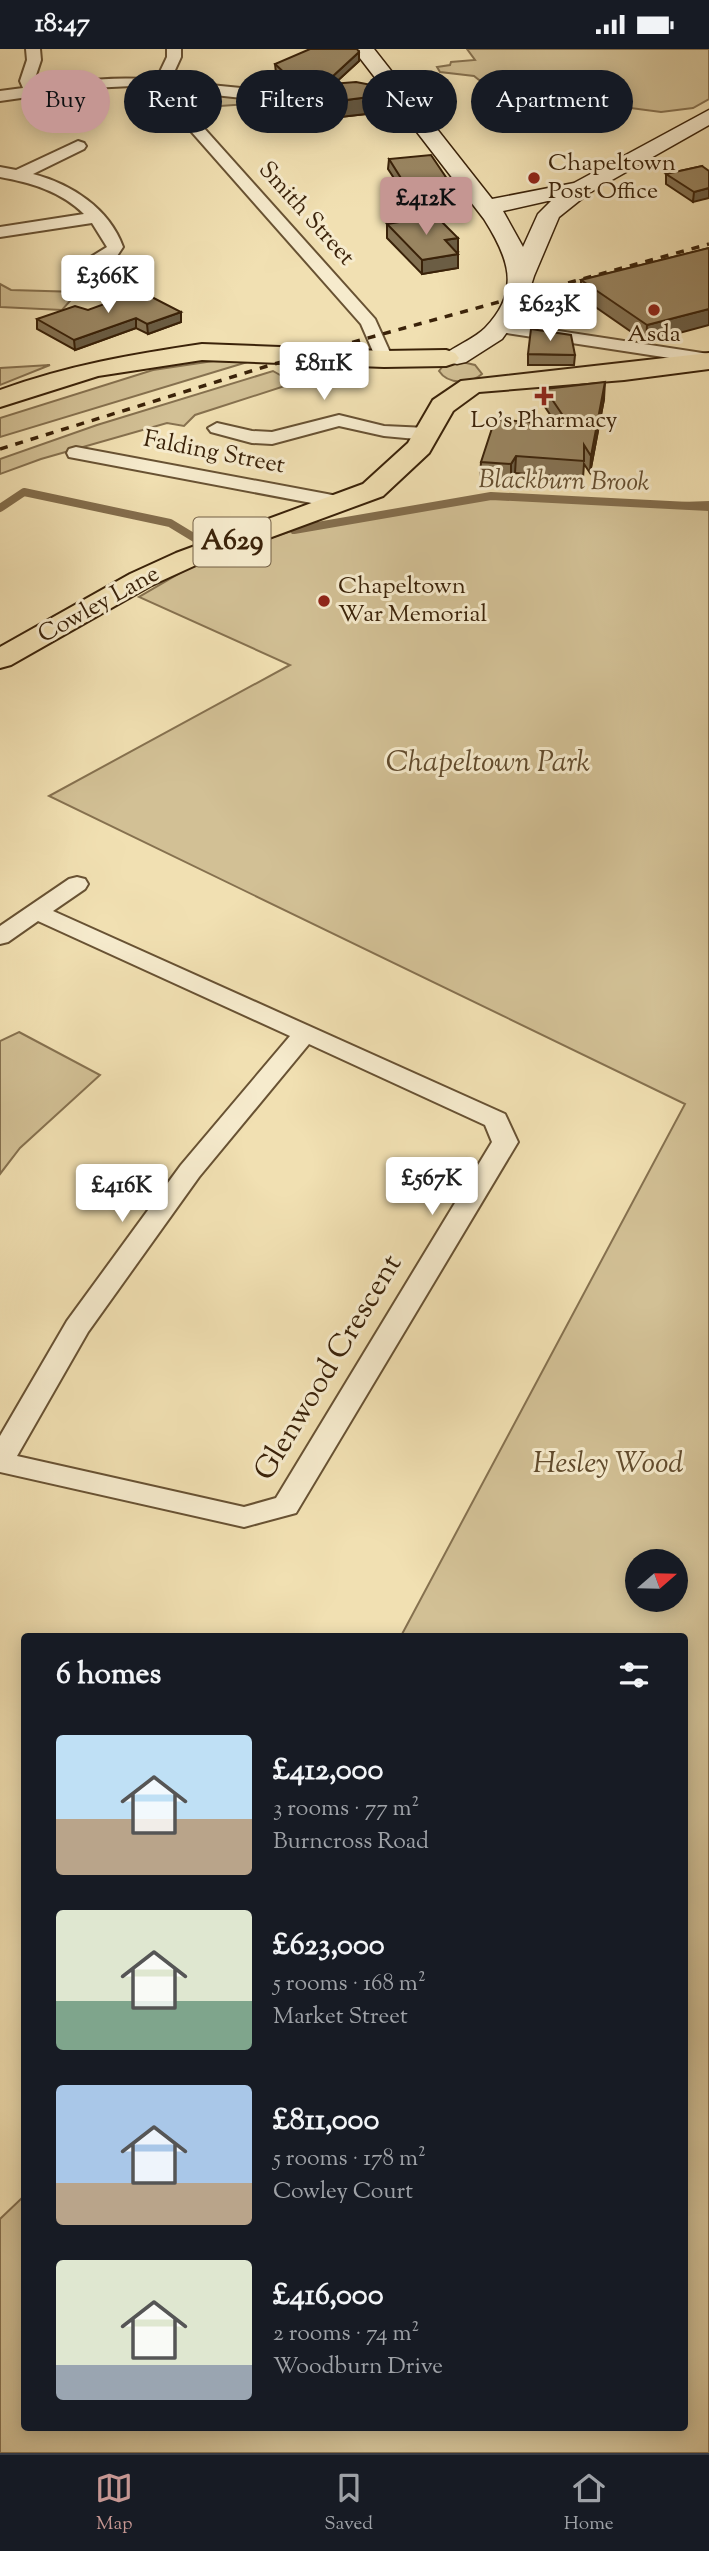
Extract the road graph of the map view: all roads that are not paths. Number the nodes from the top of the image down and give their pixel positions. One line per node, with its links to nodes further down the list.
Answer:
1 (33, 49): 4 (street)
2 (174, 49): 5 (street)
3 (362, 49): 16 (main road)
4 (31, 70)
5 (167, 70)
6 (222, 91): 7 (street)
7 (356, 91)
8 (21, 93): 9 (street)
9 (0, 96)
10 (709, 116): 15 (main road)
11 (200, 133): 23 (street, Smith Street)
12 (99, 144): 14 (street)
13 (0, 172): 14 (street)
14 (18, 175): 18 (street)
15 (581, 188): 16 (main road); 17 (main road)
16 (503, 208): 17 (main road); 21 (main road)
17 (548, 216): 21 (main road)
18 (96, 217): 19 (street); 20 (street)
19 (0, 232)
20 (87, 267)
21 (519, 285): 22 (main road)
22 (497, 330): 24 (street); 25 (main road); 26 (main road)
23 (384, 359): 25 (main road); 27 (main road)
24 (709, 360): 26 (main road)
25 (440, 367): 26 (main road); 28 (main road)
26 (483, 375): 28 (main road, Cowley Lane / A629)
27 (0, 399)
28 (442, 406): 30 (main road, Cowley Lane / A629)
29 (217, 428): 30 (street)
30 (427, 434): 32 (main road, Cowley Lane / A629)
31 (76, 453): 32 (street, Falding Street)
32 (343, 502): 33 (main road, Cowley Lane / A629)
33 (0, 659)
34 (77, 884): 35 (street)
35 (37, 912): 36 (street); 37 (street, Glenwood Crescent)
36 (0, 937)
37 (306, 1032): 38 (street); 38 (street, Glenwood Crescent)
38 (0, 1461)

